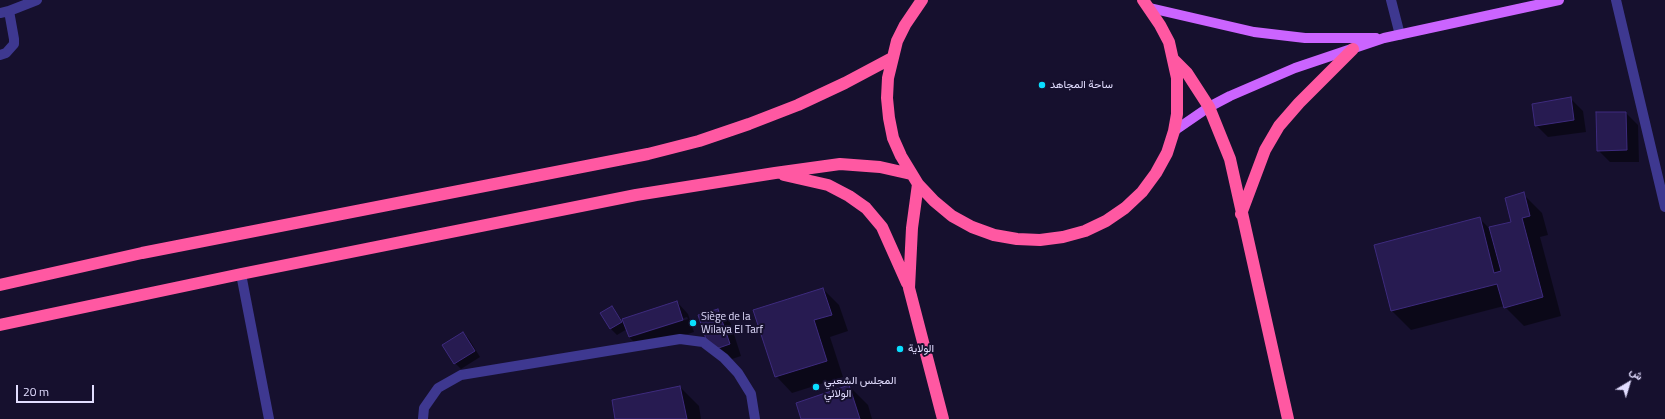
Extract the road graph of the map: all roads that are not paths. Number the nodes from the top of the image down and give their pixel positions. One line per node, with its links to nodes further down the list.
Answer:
1 (37, 0): 7 (street)
2 (922, 0): 12 (highway)
3 (1391, 0): 8 (street)
4 (1559, 0): 8 (main road)
5 (1616, 0): 19 (street)
6 (1146, 4): 9 (main road); 13 (highway)
7 (4, 12): 11 (street)
8 (1400, 35): 9 (main road)
9 (1384, 38): 10 (main road)
10 (1353, 49): 14 (main road); 20 (highway)
11 (0, 55)
12 (892, 58): 17 (highway); 22 (highway)
13 (1174, 60): 14 (highway); 15 (highway)
14 (1210, 107): 15 (main road); 20 (highway)
15 (1174, 131): 18 (highway)
16 (775, 172): 17 (highway); 21 (highway); 23 (highway)
17 (910, 174): 18 (highway)
18 (918, 184): 23 (highway)
19 (1665, 207)
20 (1241, 214): 29 (highway)
21 (241, 274): 24 (highway); 25 (street)
22 (0, 285)
23 (909, 288): 28 (highway)
24 (0, 325)
25 (268, 419)
26 (423, 419): 27 (street)
27 (755, 419)
28 (943, 419)
29 (1288, 419)

